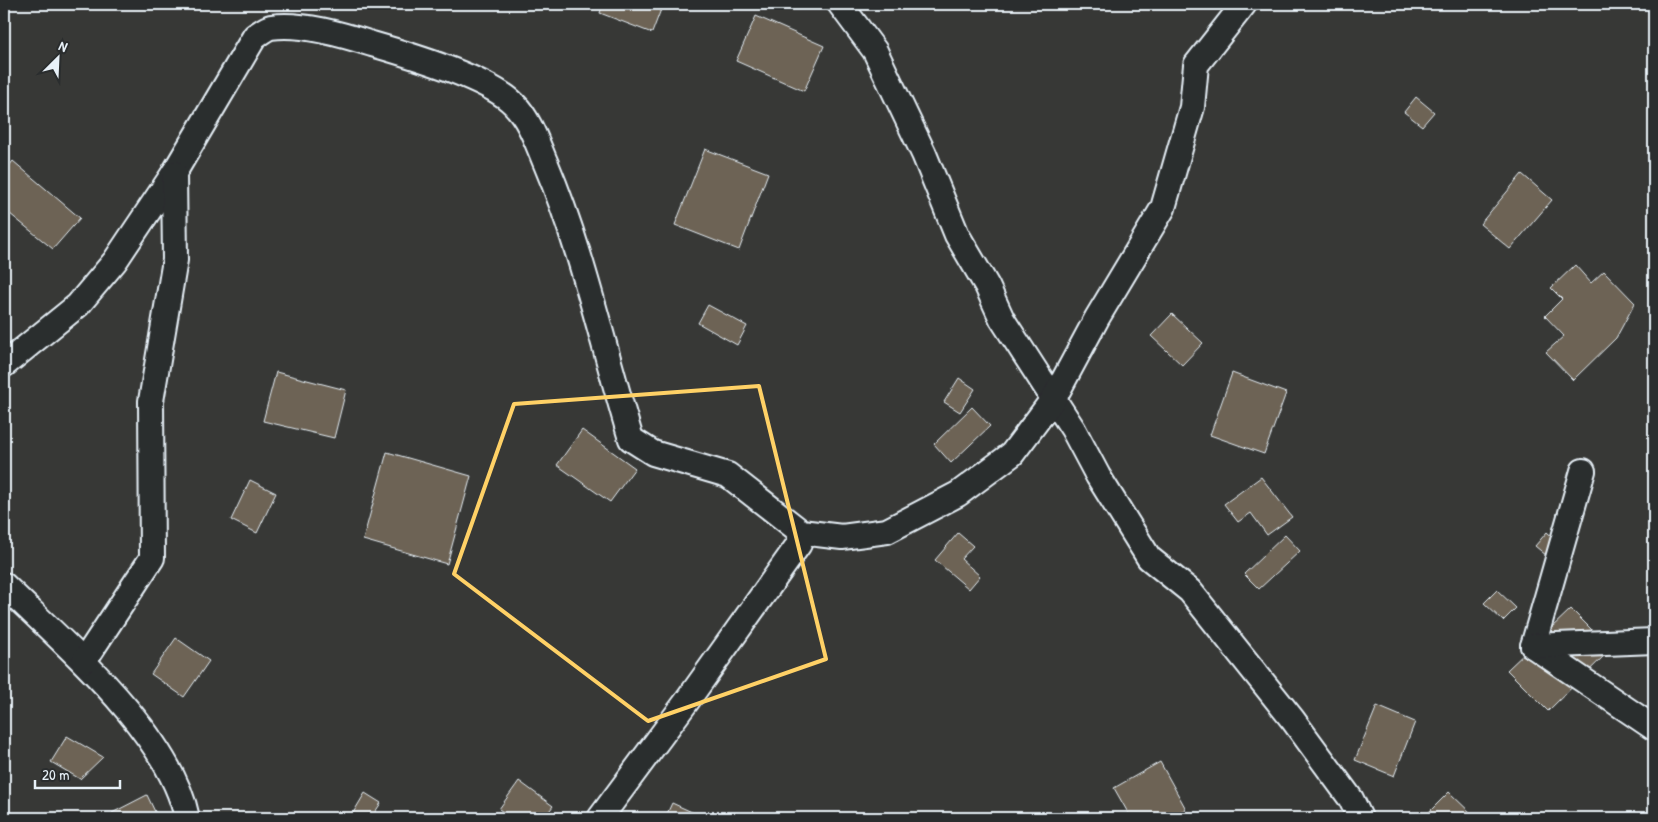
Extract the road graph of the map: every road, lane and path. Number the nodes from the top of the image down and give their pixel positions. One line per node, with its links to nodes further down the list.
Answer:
1 (840, 4): 5 (street)
2 (1244, 4): 5 (street)
3 (174, 173): 4 (street); 7 (street); 11 (street)
4 (4, 364)
5 (1054, 398): 7 (street); 15 (street)
6 (1582, 471): 10 (street)
7 (801, 532): 14 (street)
8 (4, 585): 11 (street)
9 (1654, 641): 10 (street)
10 (1533, 646): 12 (street)
11 (84, 661): 13 (street)
12 (1654, 728)
13 (187, 818)
14 (600, 818)
15 (1360, 818)

